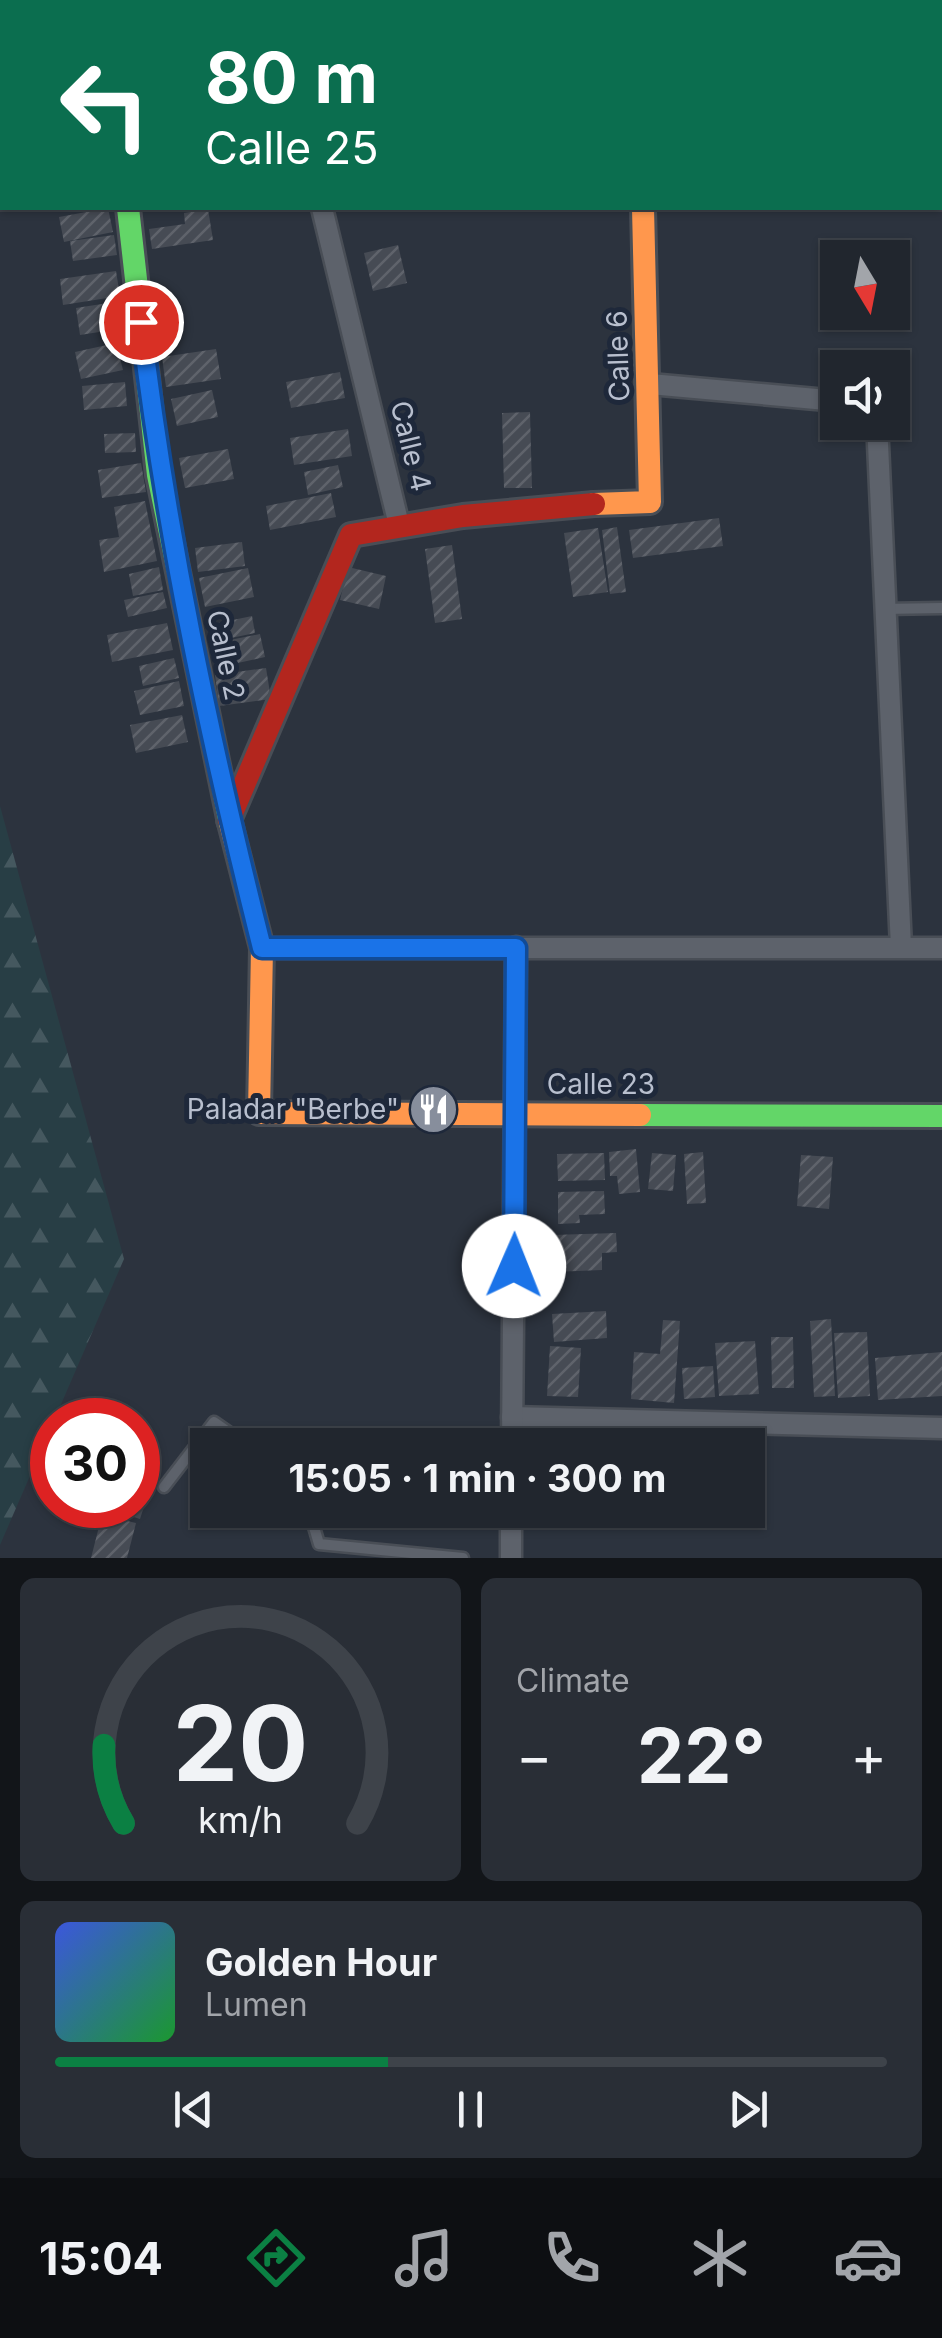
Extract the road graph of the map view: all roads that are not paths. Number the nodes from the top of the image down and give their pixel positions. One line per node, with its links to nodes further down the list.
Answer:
1 (128, 210): 10 (street, Calle 2)
2 (322, 210): 7 (street, Calle 4)
3 (643, 210): 4 (street, Calle 6)
4 (650, 384): 5 (street); 7 (street, Calle 6)
5 (820, 399)
6 (877, 440): 9 (street)
7 (399, 526): 10 (street, Calle 4)
8 (942, 608): 9 (lane)
9 (882, 609): 13 (street)
10 (230, 820): 11 (street, Calle 2)
11 (262, 948): 12 (street); 15 (street, Calle 2)
12 (516, 948): 13 (street); 16 (street)
13 (901, 948): 14 (street)
14 (942, 948)
15 (259, 1113): 16 (street, Calle 23)
16 (515, 1114): 17 (street, Calle 23); 18 (street)
17 (942, 1116)
18 (512, 1417): 19 (street); 20 (street)
19 (512, 1428)
20 (942, 1428)
21 (190, 1453): 22 (lane)
22 (164, 1487)
23 (314, 1528): 25 (lane)
24 (511, 1528): 26 (street)
25 (462, 1558)
26 (511, 1558)

